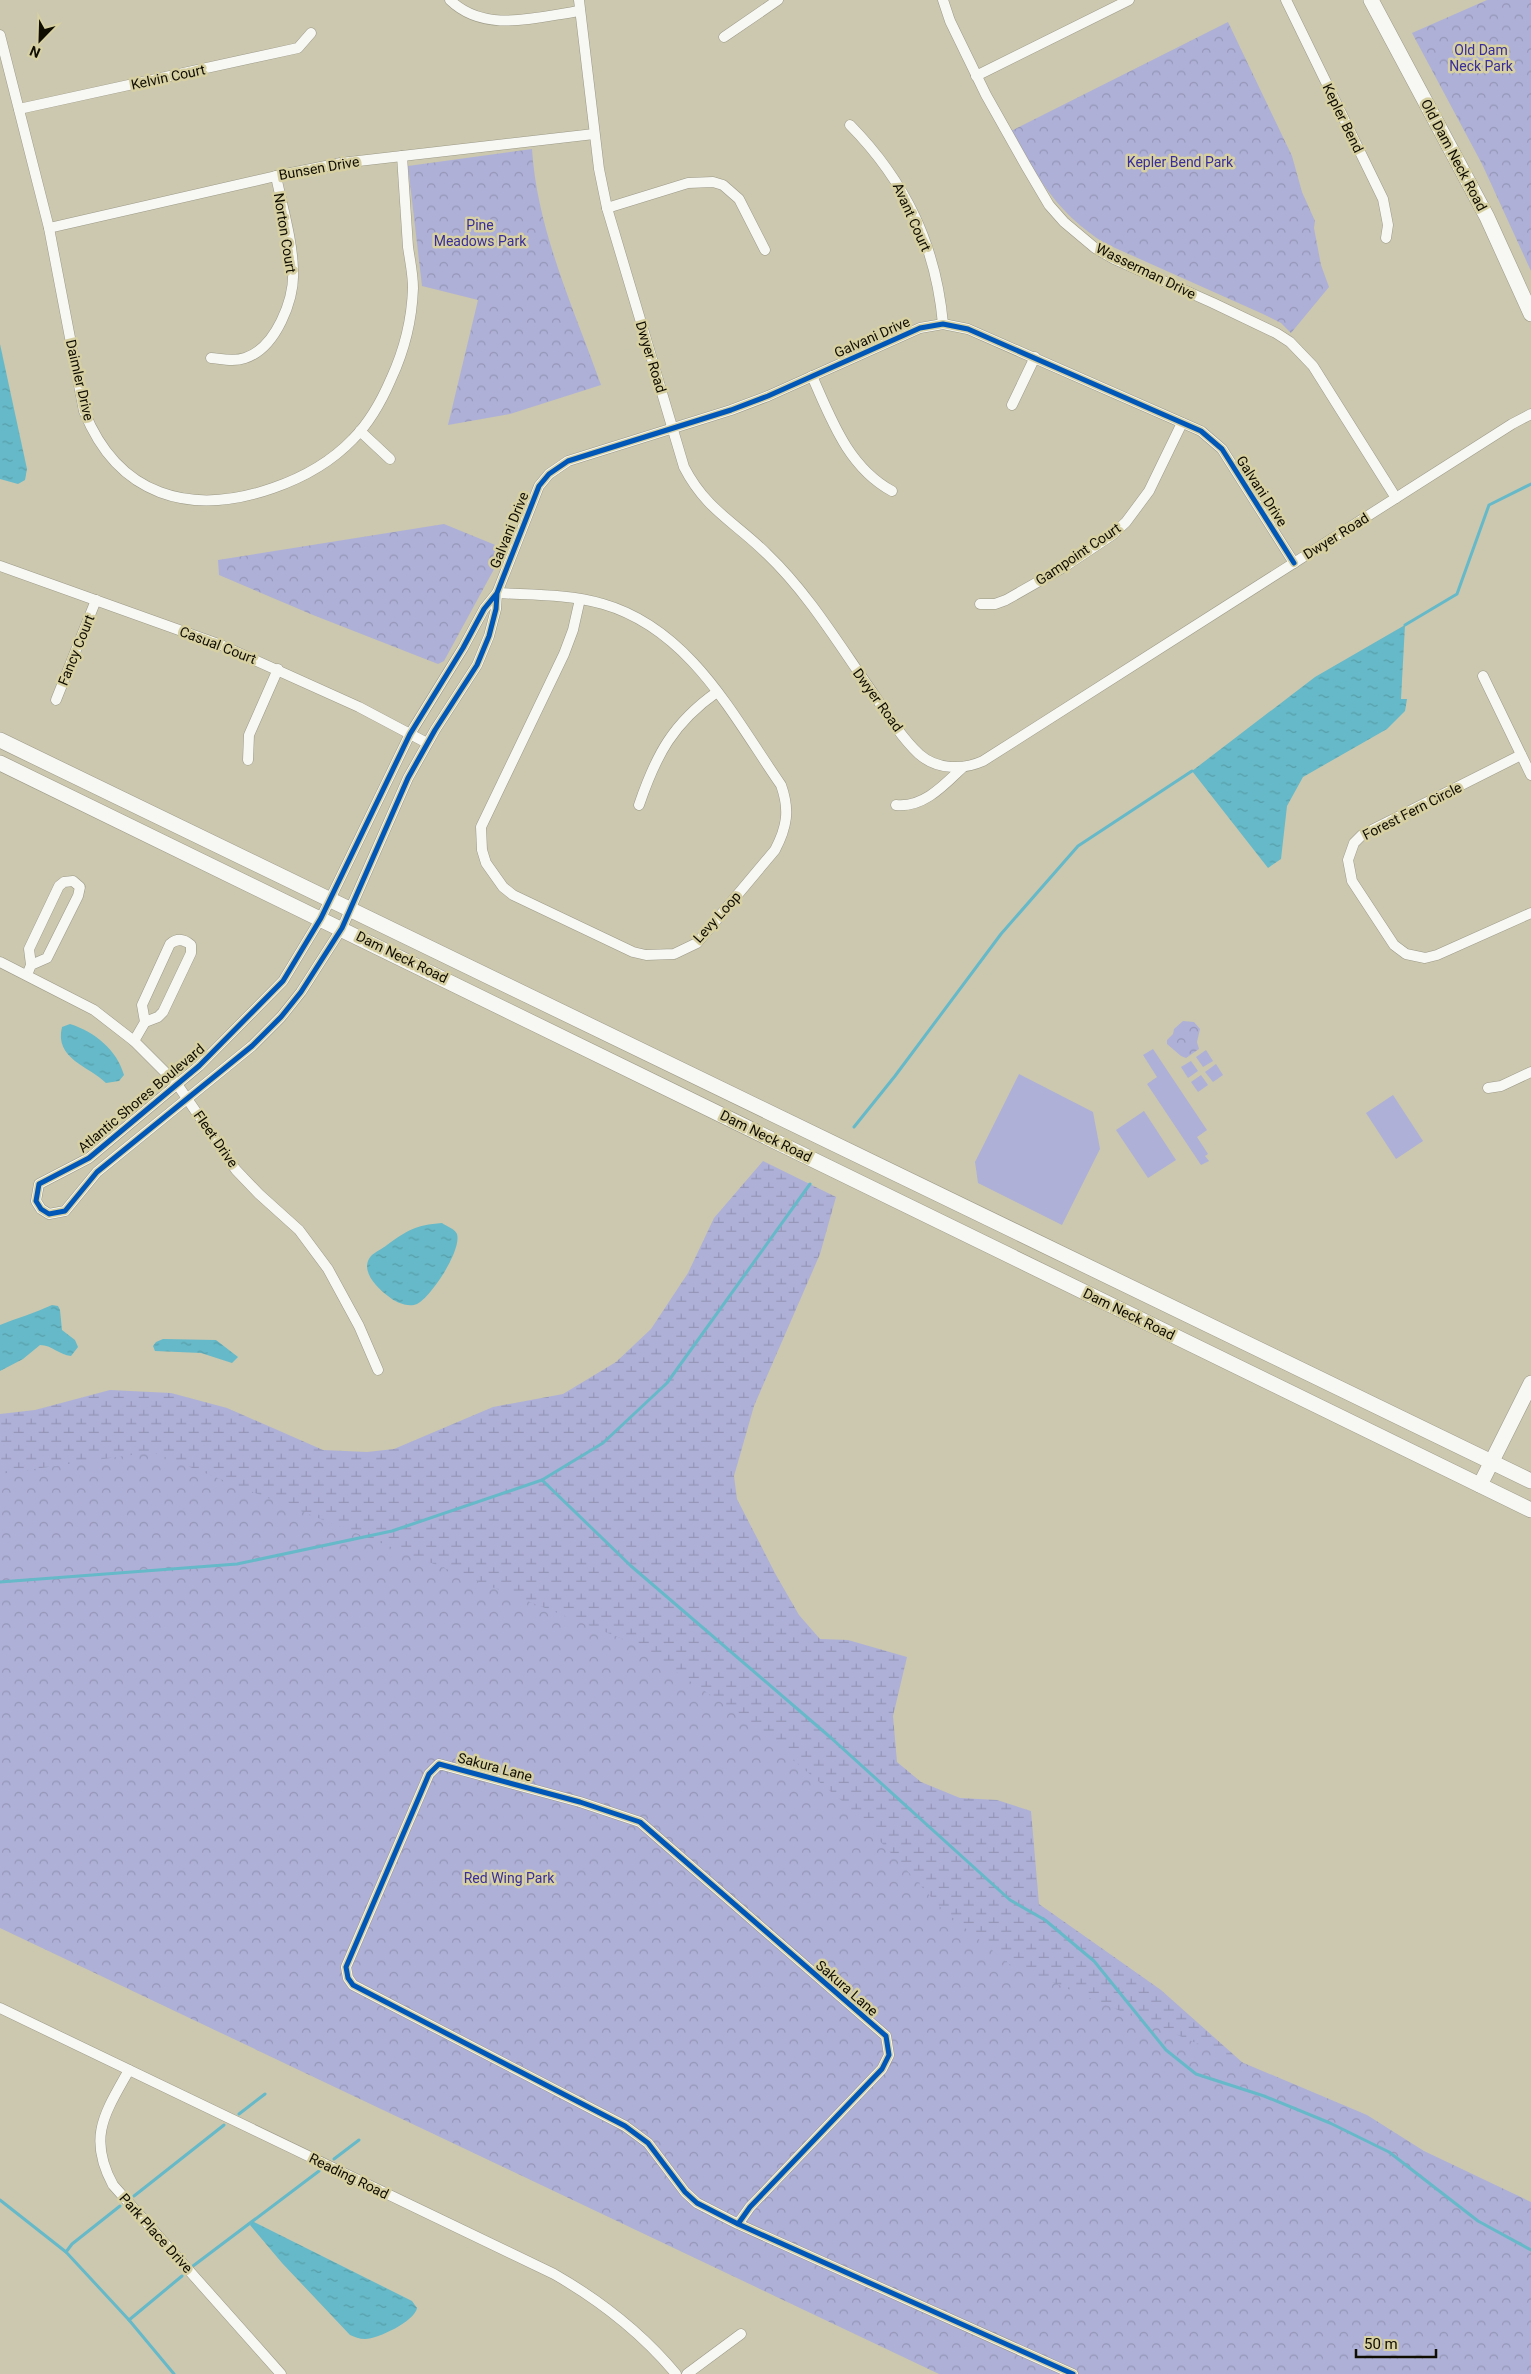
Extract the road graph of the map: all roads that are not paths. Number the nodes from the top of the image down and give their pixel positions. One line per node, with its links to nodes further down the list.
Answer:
1 (450, 0): 7 (street)
2 (778, 0): 10 (street)
3 (943, 0): 11 (street, Wasserman Drive)
4 (1129, 0): 11 (street)
5 (1286, 0): 19 (street, Kepler Bend)
6 (1371, 0): 21 (main road, Old Dam Neck Road)
7 (579, 5): 14 (street, Dwyer Road)
8 (311, 33): 12 (street, Kelvin Court)
9 (0, 35): 12 (street, Daimler Drive)
10 (724, 37)
11 (976, 76): 33 (street, Wasserman Drive)
12 (19, 109): 18 (street, Daimler Drive)
13 (850, 125): 22 (street, Avant Court)
14 (594, 134): 15 (street, Bunsen Drive); 17 (street, Dwyer Road)
15 (402, 156): 16 (street, Bunsen Drive); 30 (street, Daimler Drive)
16 (276, 176): 18 (street, Bunsen Drive); 24 (street, Norton Court)
17 (607, 208): 20 (street); 29 (street, Dwyer Road)
18 (49, 228): 30 (street, Daimler Drive)
19 (1386, 238)
20 (765, 250)
21 (1531, 314)
22 (943, 324): 23 (street, Galvani Drive); 25 (street, Galvani Drive)
23 (1035, 357): 26 (street); 28 (street, Galvani Drive)
24 (211, 358)
25 (812, 376): 29 (street, Galvani Drive); 32 (street)
26 (1012, 405)
27 (1531, 414): 33 (street, Dwyer Road)
28 (1182, 422): 34 (street, Galvani Drive); 39 (street, Gampoint Court)
29 (673, 428): 36 (street, Galvani Drive); 50 (street, Dwyer Road)
30 (360, 431): 31 (street)
31 (390, 459)
32 (892, 491)
33 (1396, 498): 34 (street, Dwyer Road)
34 (1294, 563): 50 (street, Dwyer Road)
35 (0, 566): 38 (street, Casual Court)
36 (497, 592): 37 (street, Levy Loop); 44 (street, Galvani Drive); 46 (street, Galvani Drive)
37 (580, 599): 42 (street, Levy Loop); 42 (street, Levy Loop)
38 (96, 600): 40 (street, Casual Court); 43 (street, Fancy Court)
39 (980, 604)
40 (278, 669): 44 (street, Casual Court); 48 (street)
41 (1483, 676): 47 (street)
42 (717, 692): 52 (street)
43 (56, 700)
44 (410, 734): 46 (street, Casual Court); 54 (street, Galvani Drive)
45 (0, 740): 54 (main road, Dam Neck Road)
46 (427, 743): 55 (street, Galvani Drive)
47 (1521, 755): 51 (street); 56 (street, Forest Fern Circle)
48 (248, 760)
49 (0, 763): 57 (main road, Dam Neck Road)
50 (964, 767): 53 (street)
51 (1531, 775)
52 (639, 805)
53 (896, 805)
54 (329, 900): 55 (main road, Dam Neck Road); 57 (street, Galvani Drive)
55 (350, 910): 58 (street, Galvani Drive); 67 (main road, Dam Neck Road)
56 (1531, 913)
57 (321, 918): 58 (main road, Dam Neck Road); 64 (street, Atlantic Shores Boulevard)
58 (342, 928): 66 (street, Atlantic Shores Boulevard); 68 (main road, Dam Neck Road)
59 (0, 962): 60 (street, Fleet Drive)
60 (29, 970): 60 (street); 62 (street, Fleet Drive)
61 (145, 1022): 61 (street); 62 (street)
62 (134, 1041): 64 (street, Fleet Drive)
63 (1531, 1072): 65 (street)
64 (177, 1084): 66 (street, Fleet Drive); 66 (street, Atlantic Shores Boulevard)
65 (1488, 1088)
66 (188, 1099): 69 (street, Fleet Drive)
67 (1123, 1284): 68 (main road); 71 (main road, Dam Neck Road)
68 (1112, 1305): 73 (main road, Dam Neck Road)
69 (378, 1370)
70 (1531, 1383): 71 (main road)
71 (1492, 1463): 72 (main road, Dam Neck Road); 73 (main road)
72 (1531, 1481)
73 (1480, 1485): 74 (main road, Dam Neck Road)
74 (1531, 1510)
75 (0, 2008): 76 (street, Reading Road)
76 (129, 2070): 79 (street, Park Place Drive); 80 (street, Reading Road)
77 (738, 2224): 77 (street, Sakura Lane); 82 (street, Sakura Lane)
78 (741, 2334): 81 (street)
79 (281, 2374)
80 (676, 2374)
81 (687, 2374)
82 (1073, 2374)

